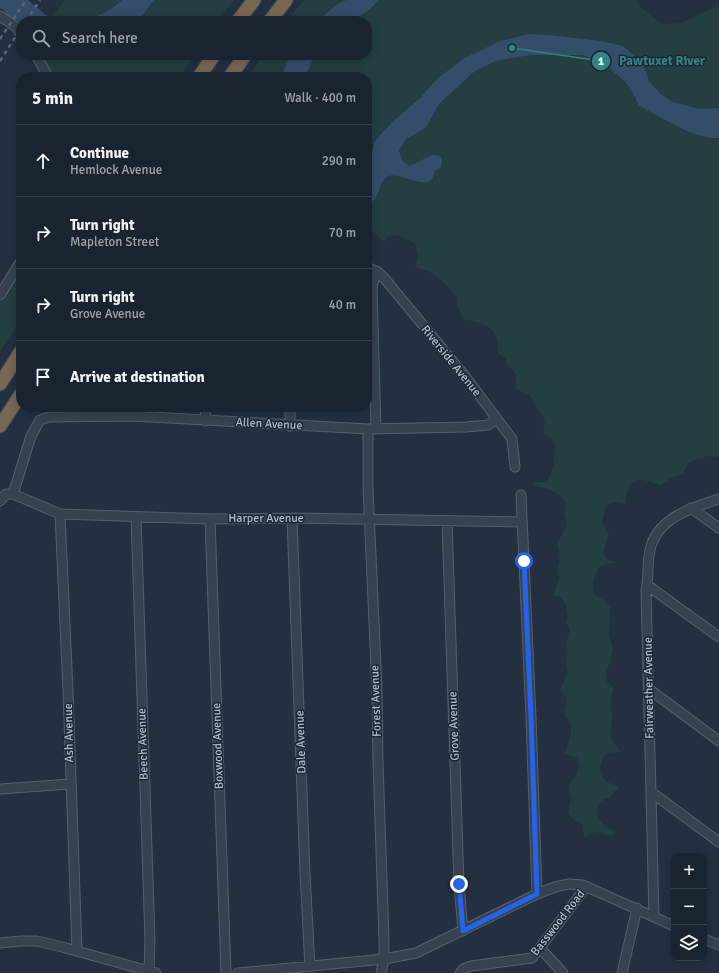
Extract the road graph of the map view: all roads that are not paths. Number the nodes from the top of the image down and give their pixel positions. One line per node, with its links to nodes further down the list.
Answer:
1 (254, 0): 4 (highway)
2 (286, 0): 5 (highway)
3 (0, 16): 6 (street)
4 (242, 16)
5 (274, 16)
6 (16, 27)
7 (39, 60): 10 (street)
8 (211, 60): 11 (highway)
9 (242, 60): 12 (highway)
10 (45, 72)
11 (202, 72)
12 (233, 72)
13 (16, 269): 16 (street)
14 (372, 269): 15 (street, Riverside Avenue)
15 (378, 272): 23 (street, Riverside Avenue); 27 (street, Forest Avenue)
16 (0, 295)
17 (16, 359): 18 (highway)
18 (0, 384)
19 (16, 402): 25 (highway)
20 (121, 412): 24 (street, Allen Avenue); 29 (street, Allen Avenue)
21 (206, 412): 24 (street)
22 (290, 412): 26 (street)
23 (497, 419): 27 (street, Allen Avenue); 28 (street, Riverside Avenue)
24 (206, 420): 26 (street, Allen Avenue)
25 (0, 426)
26 (290, 426): 27 (street, Allen Avenue)
27 (372, 429): 38 (street, Forest Avenue)
28 (515, 467)
29 (13, 494): 32 (street); 34 (street, Harper Avenue)
30 (521, 495): 40 (street)
31 (719, 500): 33 (street, Fairweather Avenue)
32 (0, 501)
33 (691, 508): 41 (street); 42 (street, Fairweather Avenue)
34 (60, 514): 35 (street, Harper Avenue); 46 (street, Ash Avenue)
35 (136, 517): 37 (street, Harper Avenue); 64 (street, Beech Avenue)
36 (292, 518): 37 (street, Harper Avenue); 38 (street, Harper Avenue); 62 (street, Dale Avenue)
37 (210, 519): 65 (street, Boxwood Avenue)
38 (369, 520): 39 (street, Harper Avenue); 61 (street, Forest Avenue)
39 (447, 522): 40 (street, Harper Avenue); 55 (street, Grove Avenue)
40 (522, 522): 51 (street)
41 (719, 528)
42 (647, 584): 43 (street); 44 (street, Fairweather Avenue)
43 (719, 637)
44 (649, 689): 45 (street); 48 (street, Fairweather Avenue)
45 (719, 740)
46 (70, 784): 47 (street); 60 (street, Ash Avenue)
47 (0, 789)
48 (651, 792): 49 (street); 53 (street, Fairweather Avenue)
49 (719, 842)
50 (586, 887): 51 (street); 52 (street); 59 (street, Basswood Road)
51 (537, 894): 55 (street)
52 (636, 908): 53 (street); 70 (street)
53 (654, 917): 54 (street)
54 (672, 925)
55 (463, 931): 61 (street)
56 (707, 940): 58 (street)
57 (0, 943): 60 (street)
58 (719, 946)
59 (540, 948): 68 (street, Basswood Road); 69 (street)
60 (77, 951): 64 (street)
61 (384, 959): 62 (street); 67 (street, Forest Avenue)
62 (310, 967): 63 (street)
63 (299, 970): 66 (street)
64 (153, 972)
65 (226, 973)
66 (238, 973)
67 (381, 973)
68 (460, 973)
69 (563, 973)
70 (622, 973)

